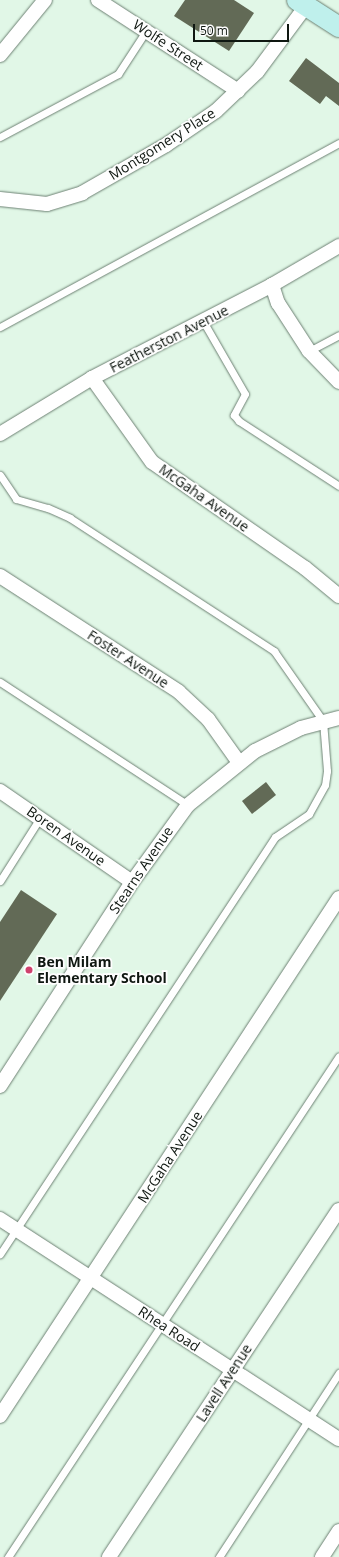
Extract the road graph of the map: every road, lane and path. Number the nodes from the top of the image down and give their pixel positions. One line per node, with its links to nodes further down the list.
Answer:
1 (45, 0): 6 (street)
2 (98, 0): 5 (street, Wolfe Street)
3 (304, 2): 4 (main road); 7 (street, Montgomery Place)
4 (339, 27)
5 (146, 31): 7 (street, Wolfe Street); 8 (lane)
6 (0, 55)
7 (238, 91): 10 (street, Montgomery Place)
8 (0, 137)
9 (339, 143): 14 (lane)
10 (0, 199)
11 (339, 246): 12 (street, Featherston Avenue)
12 (272, 285): 13 (street, Featherston Avenue); 16 (street)
13 (203, 321): 17 (street, Featherston Avenue); 21 (lane)
14 (0, 327)
15 (339, 334): 16 (lane)
16 (309, 350): 18 (street)
17 (92, 378): 19 (street, Featherston Avenue); 23 (street, McGaha Avenue)
18 (339, 382)
19 (0, 434)
20 (0, 475): 26 (lane)
21 (339, 486)
22 (0, 576): 27 (street, Foster Avenue)
23 (339, 596)
24 (0, 682): 29 (lane)
25 (339, 718): 26 (street, Stearns Avenue)
26 (323, 721): 27 (street, Stearns Avenue); 38 (lane)
27 (238, 761): 29 (street, Stearns Avenue)
28 (0, 791): 30 (street, Boren Avenue)
29 (188, 805): 32 (street, Stearns Avenue)
30 (40, 818): 31 (lane); 32 (street, Boren Avenue)
31 (0, 880)
32 (132, 882): 35 (street, Stearns Avenue)
33 (339, 898): 40 (street, McGaha Avenue)
34 (339, 1056): 41 (lane)
35 (0, 1086)
36 (339, 1210): 42 (street, Lavell Avenue)
37 (0, 1219): 38 (street, Rhea Road)
38 (16, 1229): 39 (lane); 40 (street, Rhea Road)
39 (0, 1254)
40 (90, 1279): 41 (street, Rhea Road); 44 (street, McGaha Avenue)
41 (161, 1324): 42 (street, Rhea Road); 48 (lane)
42 (232, 1370): 45 (street, Rhea Road); 49 (street, Lavell Avenue)
43 (339, 1373): 45 (lane)
44 (0, 1416)
45 (308, 1419): 46 (street, Rhea Road); 50 (lane)
46 (339, 1439)
47 (339, 1531): 51 (street)
48 (8, 1557)
49 (109, 1557)
50 (219, 1557)
51 (322, 1557)

